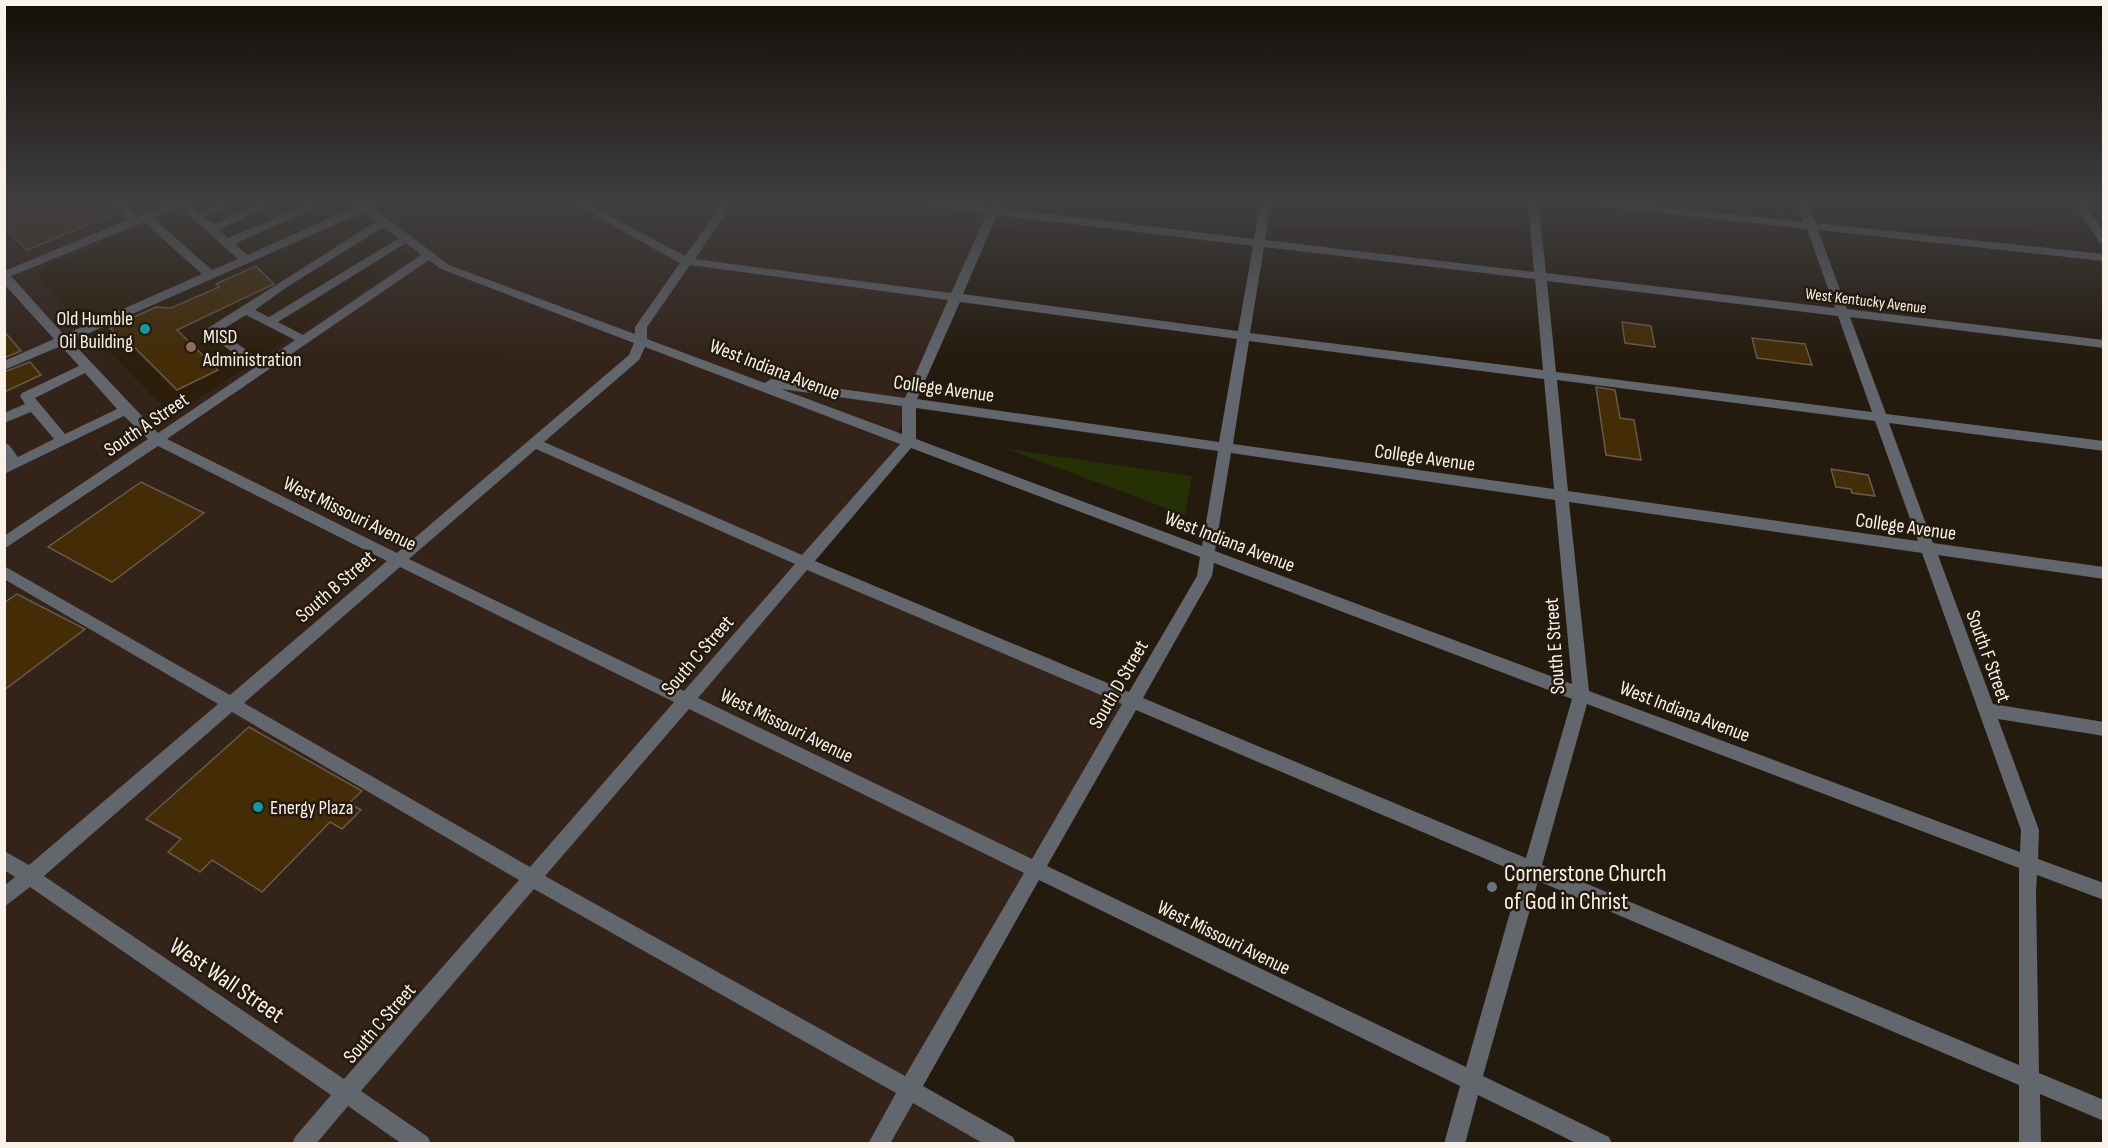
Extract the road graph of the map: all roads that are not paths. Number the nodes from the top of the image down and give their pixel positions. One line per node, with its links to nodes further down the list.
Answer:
1 (55, 255): 19 (street)
2 (185, 255): 20 (street)
3 (240, 255): 17 (street)
4 (257, 255): 17 (street)
5 (331, 255): 23 (street)
6 (380, 255): 25 (street)
7 (429, 255): 28 (street, South A Street); 29 (street, West Indiana Avenue)
8 (674, 255): 18 (street)
9 (691, 255): 18 (street, South B Street)
10 (974, 255): 22 (street)
11 (1258, 255): 26 (street, South D Street)
12 (1356, 255): 21 (street, West Kentucky Avenue)
13 (1539, 255): 21 (street, South E Street)
14 (1821, 255): 24 (street, South F Street)
15 (2071, 255): 16 (street)
16 (2103, 258)
17 (246, 260): 20 (street)
18 (686, 261): 22 (street); 29 (street, South B Street)
19 (4, 276): 27 (street, West Missouri Avenue)
20 (211, 276): 27 (street)
21 (1541, 277): 24 (street, West Kentucky Avenue); 34 (street, South E Street)
22 (955, 298): 26 (street); 36 (street)
23 (246, 310): 25 (street); 33 (street)
24 (1843, 314): 30 (street, West Kentucky Avenue); 39 (street, South F Street)
25 (269, 322): 28 (street)
26 (1244, 336): 34 (street); 47 (street, South D Street)
27 (63, 340): 31 (street); 32 (street, West Missouri Avenue)
28 (304, 340): 33 (street, South A Street)
29 (641, 341): 35 (street, West Indiana Avenue); 44 (street, South B Street)
30 (2103, 344)
31 (4, 366)
32 (87, 367): 37 (street); 38 (street, West Missouri Avenue)
33 (262, 368): 41 (street, South A Street)
34 (1550, 376): 39 (street); 49 (street, South E Street)
35 (741, 379): 36 (street, College Avenue); 43 (street, West Indiana Avenue)
36 (909, 403): 43 (street); 47 (street, College Avenue)
37 (33, 406): 40 (street); 42 (street)
38 (126, 410): 41 (street, West Missouri Avenue); 42 (street)
39 (1881, 418): 45 (street); 51 (street, South F Street)
40 (4, 419)
41 (157, 440): 50 (street, South A Street); 53 (street, West Missouri Avenue)
42 (63, 441): 48 (street)
43 (909, 442): 52 (street, West Indiana Avenue); 54 (street, South C Street)
44 (534, 443): 53 (street, South B Street); 54 (street)
45 (2103, 446)
46 (4, 447): 48 (street)
47 (1224, 448): 49 (street, College Avenue); 52 (street, South D Street)
48 (10, 466)
49 (1562, 496): 51 (street, College Avenue); 57 (street, South E Street)
50 (4, 544)
51 (1928, 549): 56 (street, College Avenue); 61 (street, South F Street)
52 (1206, 554): 57 (street, West Indiana Avenue); 59 (street, South D Street)
53 (398, 560): 58 (street, West Missouri Avenue); 60 (street, South B Street)
54 (806, 563): 58 (street, South C Street); 59 (street)
55 (4, 572): 60 (street)
56 (2103, 573)
57 (1581, 695): 64 (street, West Indiana Avenue); 66 (street, South E Street)
58 (687, 700): 65 (street, West Missouri Avenue); 68 (street, South C Street)
59 (1132, 701): 65 (street, South D Street); 66 (street)
60 (232, 702): 67 (street, South B Street); 68 (street)
61 (1987, 710): 62 (street); 64 (street, South F Street)
62 (2103, 729)
63 (4, 859): 67 (street, West Wall Street)
64 (2027, 863): 69 (street, West Indiana Avenue); 71 (street, South F Street)
65 (1036, 868): 72 (street, West Missouri Avenue); 73 (street, South D Street)
66 (1531, 869): 71 (street); 72 (street, South E Street)
67 (30, 876): 70 (street, South B Street); 74 (street, West Wall Street)
68 (532, 878): 73 (street); 74 (street, South C Street)
69 (2103, 892)
70 (4, 898)
71 (2029, 1079): 75 (street); 82 (street, South F Street)
72 (1471, 1080): 80 (street, South E Street); 81 (street, West Missouri Avenue)
73 (910, 1088): 78 (street, South D Street); 79 (street)
74 (346, 1092): 76 (street, South C Street); 77 (street, West Wall Street)
75 (2103, 1111)
76 (302, 1143)
77 (421, 1143)
78 (878, 1143)
79 (1006, 1143)
80 (1454, 1143)
81 (1602, 1143)
82 (2030, 1143)

